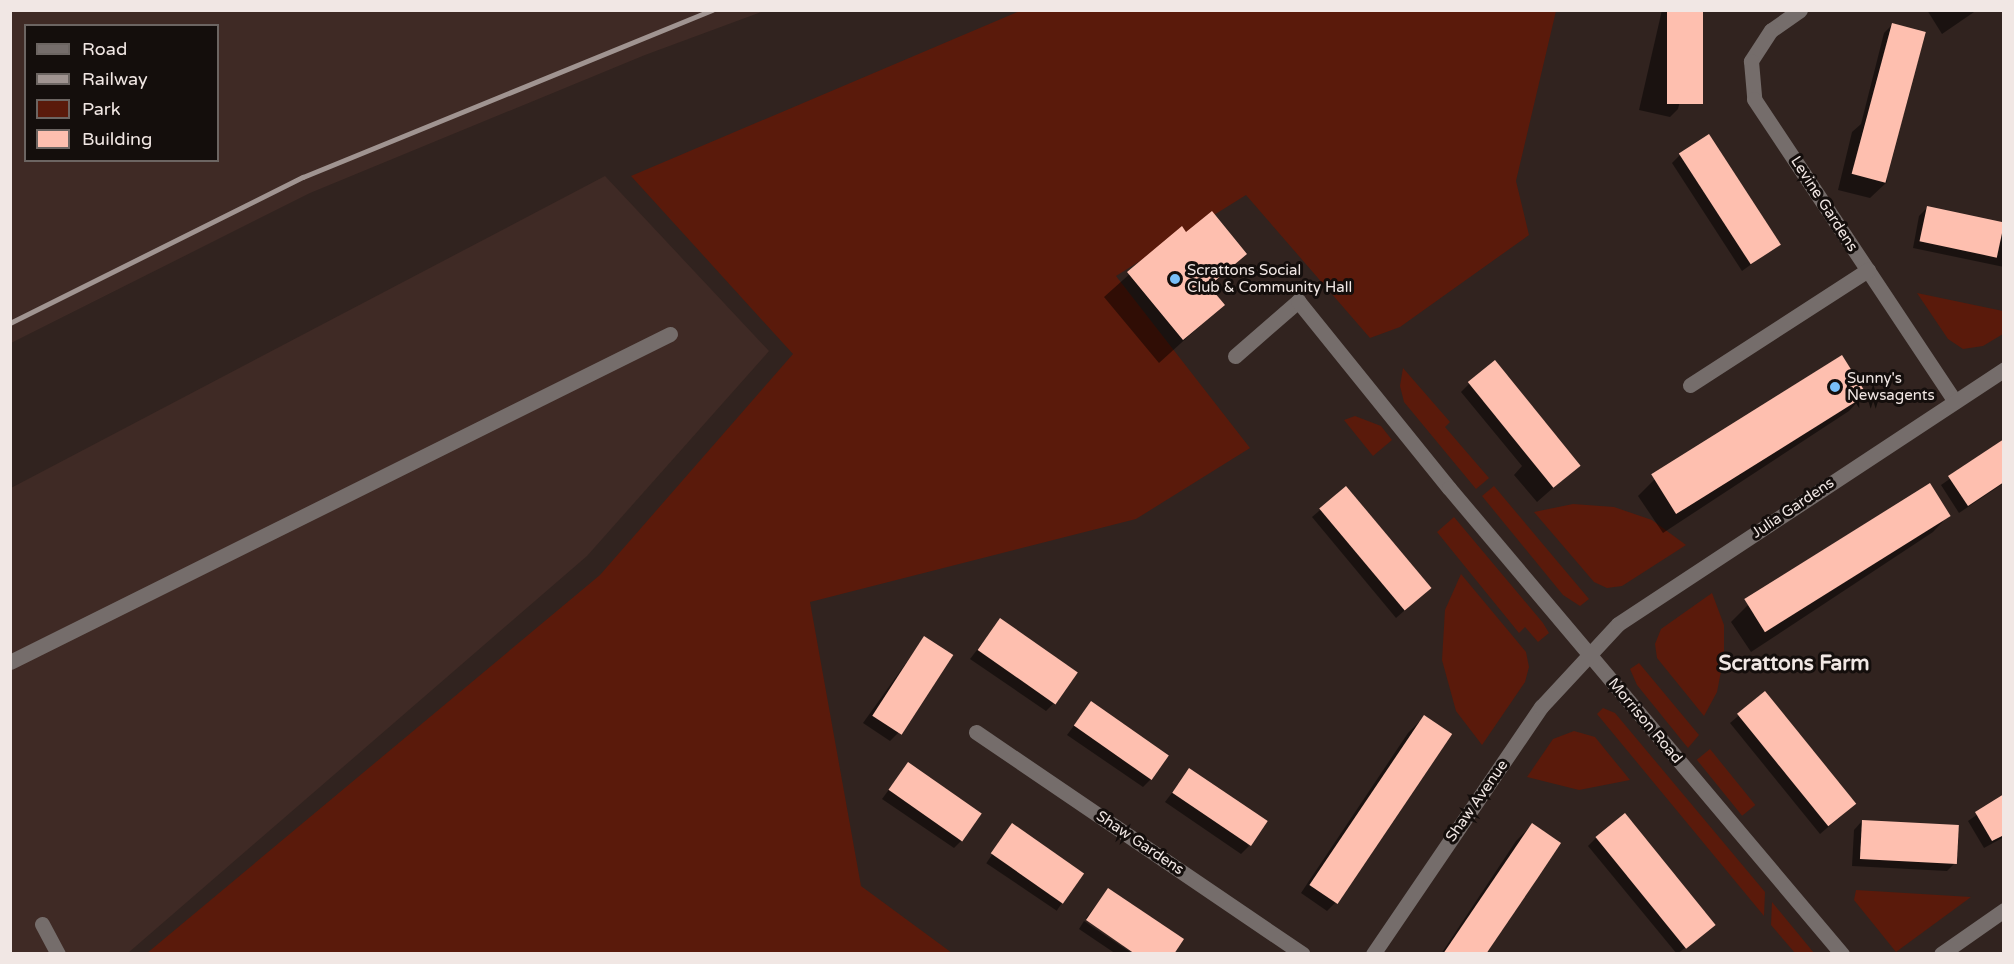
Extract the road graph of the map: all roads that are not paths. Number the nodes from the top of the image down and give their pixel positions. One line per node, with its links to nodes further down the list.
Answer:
1 (1800, 10): 2 (street, Levine Gardens)
2 (1868, 270): 6 (street); 7 (street, Levine Gardens)
3 (670, 334): 9 (street)
4 (1235, 356): 8 (street, Morrison Road)
5 (2004, 369): 7 (street, Julia Gardens)
6 (1690, 385)
7 (1954, 401): 8 (street, Julia Gardens)
8 (1588, 653): 15 (street, Shaw Avenue); 16 (street, Morrison Road)
9 (10, 662)
10 (976, 732): 14 (street, Shaw Gardens)
11 (2004, 910): 17 (street)
12 (42, 924): 13 (street)
13 (58, 954)
14 (1304, 954)
15 (1372, 954)
16 (1842, 954)
17 (1941, 954)

